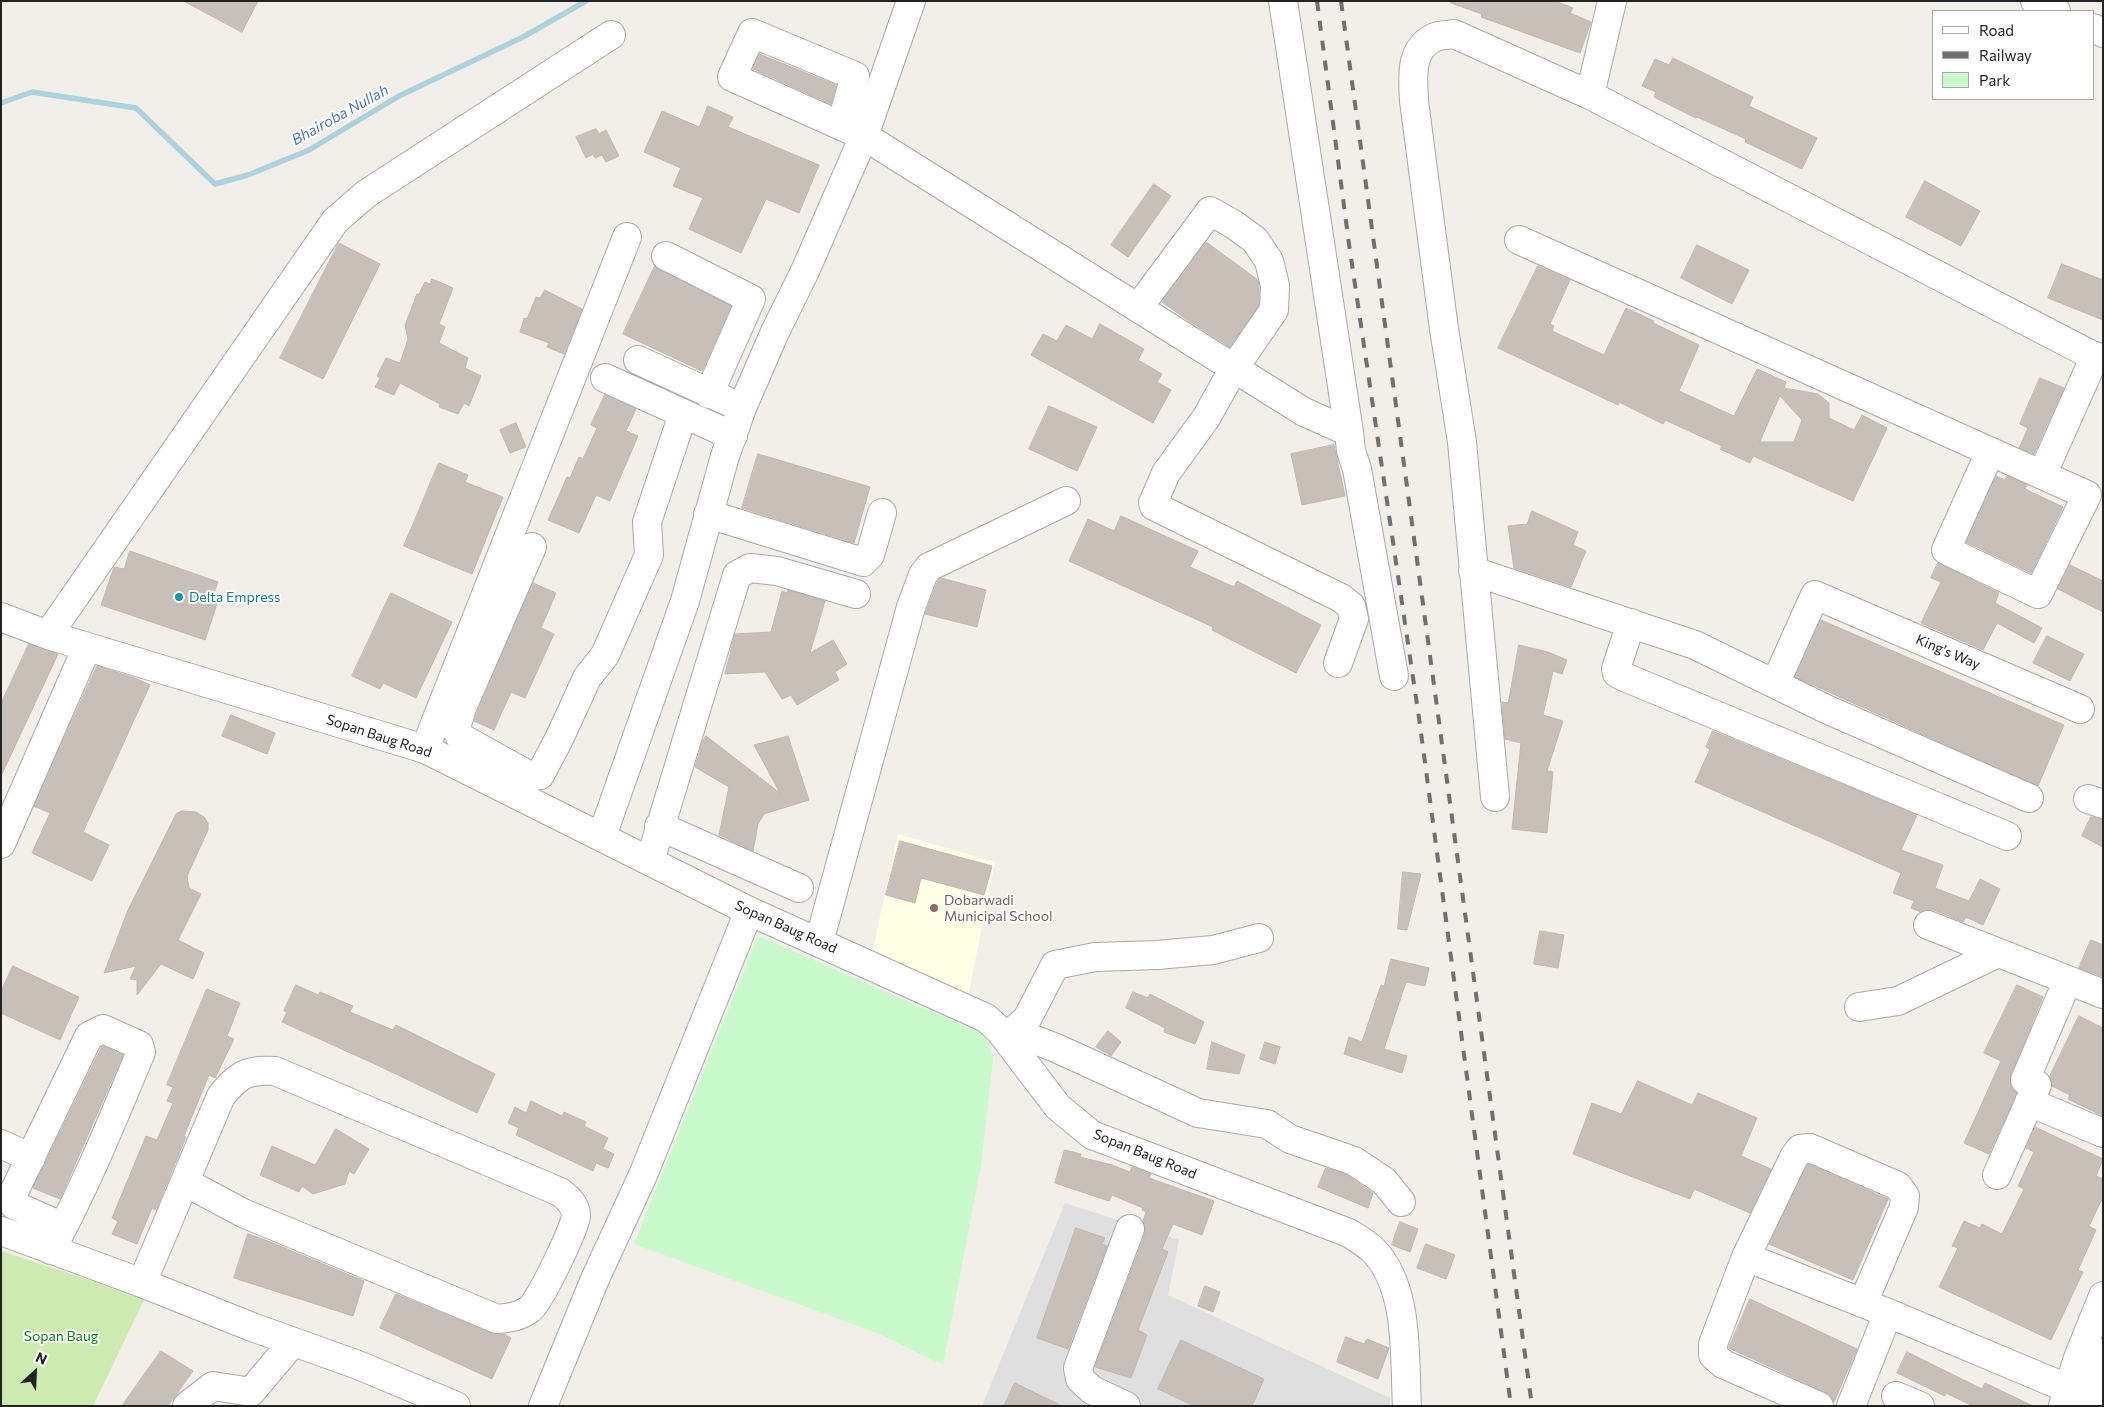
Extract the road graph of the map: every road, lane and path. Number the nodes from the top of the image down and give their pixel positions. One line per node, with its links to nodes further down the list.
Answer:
1 (911, 1): 8 (street)
2 (1283, 1): 20 (street)
3 (1612, 1): 7 (street)
4 (2035, 1): 5 (street)
5 (2054, 10)
6 (612, 35): 32 (street)
7 (1590, 95): 13 (street); 28 (street)
8 (852, 130): 12 (street); 18 (street)
9 (627, 237): 38 (street)
10 (1519, 240): 22 (street)
11 (666, 256): 17 (street)
12 (1138, 308): 15 (street); 15 (street)
13 (2099, 358): 23 (street)
14 (638, 360): 17 (street)
15 (1234, 368): 20 (street); 34 (street)
16 (605, 378): 19 (street)
17 (709, 394): 18 (street)
18 (742, 408): 21 (street)
19 (683, 414): 21 (street); 27 (street)
20 (1349, 432): 35 (street)
21 (733, 436): 26 (street)
22 (1990, 452): 23 (street); 23 (street)
23 (2042, 475)
24 (1066, 501): 50 (street)
25 (882, 513): 26 (street)
26 (708, 514): 42 (street)
27 (532, 547)
28 (1473, 571): 31 (street); 39 (street)
29 (856, 594): 41 (street)
30 (1, 617): 32 (street, Sopan Baug Road)
31 (1631, 623): 36 (street); 43 (street)
32 (48, 635): 33 (street, Sopan Baug Road)
33 (87, 647): 38 (street, Sopan Baug Road); 44 (street)
34 (1338, 663)
35 (1394, 676)
36 (1775, 684): 37 (street, King's Way); 40 (street)
37 (2080, 709)
38 (425, 749): 42 (street, Sopan Baug Road)
39 (1495, 797)
40 (2028, 798)
41 (659, 826): 45 (street); 46 (street)
42 (602, 836): 45 (street, Sopan Baug Road)
43 (2008, 836)
44 (1, 844)
45 (650, 861): 47 (street, Sopan Baug Road)
46 (799, 888)
47 (749, 911): 50 (street, Sopan Baug Road); 70 (street)
48 (1928, 925): 51 (street)
49 (1259, 938): 57 (street)
50 (819, 942): 57 (street, Sopan Baug Road)
51 (1998, 953): 53 (street); 55 (street)
52 (2028, 982): 54 (street)
53 (2103, 994)
54 (2061, 996): 56 (street); 58 (street)
55 (1858, 1007)
56 (2103, 1014)
57 (1005, 1032): 64 (street); 82 (street, Sopan Baug Road)
58 (2029, 1102): 59 (street); 62 (street)
59 (2103, 1133)
60 (1, 1144): 61 (street)
61 (31, 1158): 67 (street); 67 (street)
62 (1997, 1175)
63 (185, 1182): 69 (street); 69 (street); 71 (street)
64 (1401, 1202)
65 (1130, 1229): 81 (street)
66 (1, 1231): 67 (street)
67 (57, 1238): 71 (street)
68 (1746, 1257): 73 (street); 73 (street); 83 (street)
69 (557, 1261): 70 (street)
70 (595, 1279): 80 (street)
71 (142, 1283): 75 (street)
72 (2103, 1296): 77 (street)
73 (1863, 1303): 74 (street)
74 (1888, 1313): 77 (street); 84 (street)
75 (293, 1342): 78 (street); 79 (street)
76 (2103, 1353): 77 (street)
77 (2073, 1400)
78 (187, 1406)
79 (456, 1406)
80 (544, 1406)
81 (1126, 1406)
82 (1407, 1406)
83 (1820, 1406)
84 (1851, 1406)

